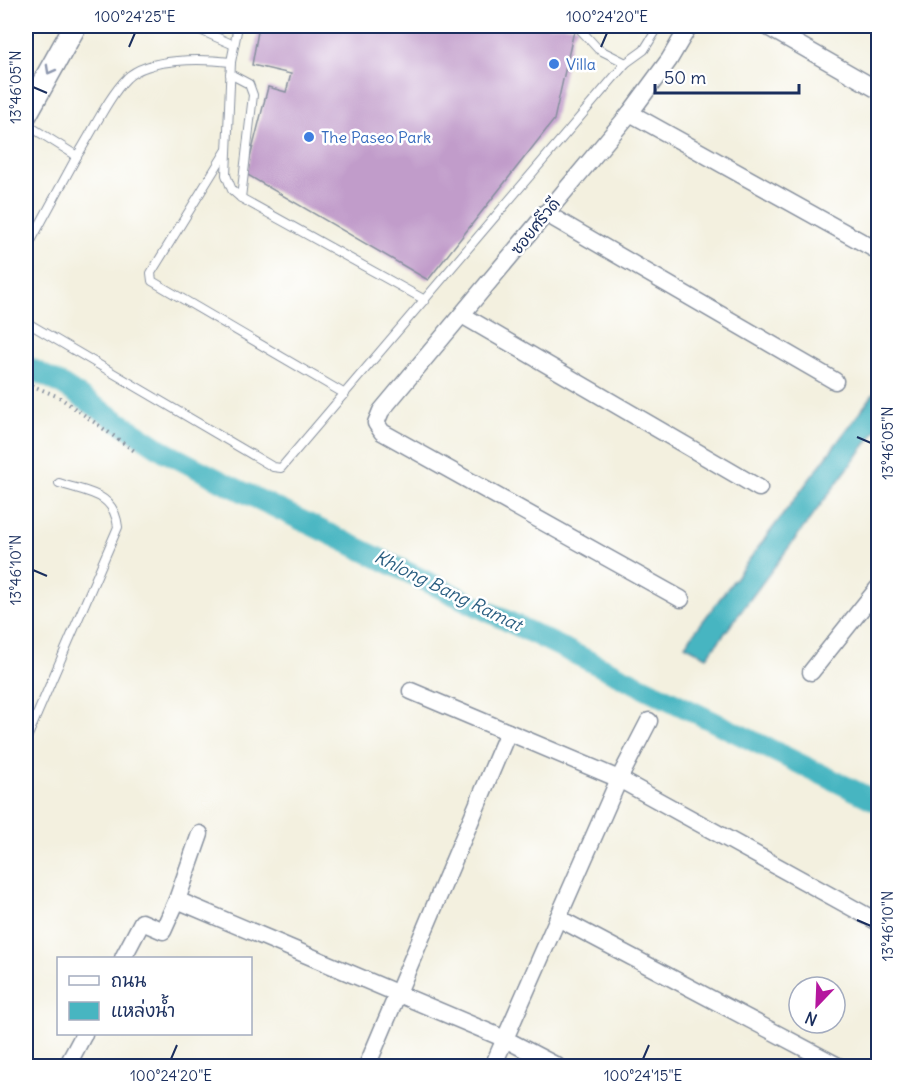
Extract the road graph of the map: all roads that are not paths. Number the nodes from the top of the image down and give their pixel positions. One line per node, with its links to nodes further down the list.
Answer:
1 (75, 26): 14 (main road, one-way to 14)
2 (191, 26): 8 (lane)
3 (238, 26): 8 (lane)
4 (659, 26): 10 (lane)
5 (689, 26): 13 (street, ซอยศรีวดี)
6 (766, 26): 12 (street)
7 (578, 27): 10 (lane)
8 (234, 45): 9 (lane)
9 (231, 62): 11 (lane); 17 (lane)
10 (626, 63): 22 (lane)
11 (230, 74): 16 (lane); 18 (lane)
12 (879, 90)
13 (630, 113): 19 (street, ซอยศรีวดี); 21 (street)
14 (26, 114)
15 (26, 124): 17 (lane)
16 (227, 149): 18 (lane); 26 (lane)
17 (77, 156): 20 (lane)
18 (241, 198): 22 (lane)
19 (545, 213): 23 (street, ซอยศรีวดี); 25 (street)
20 (26, 250)
21 (879, 251)
22 (425, 300): 26 (lane)
23 (462, 315): 28 (street); 30 (street, ซอยศรีวดี)
24 (26, 322): 26 (lane)
25 (835, 381)
26 (345, 394)
27 (59, 483): 35 (lane)
28 (759, 488)
29 (879, 588): 31 (street)
30 (681, 599)
31 (811, 672)
32 (411, 691): 34 (street)
33 (649, 721): 36 (street)
34 (508, 732): 36 (street); 42 (street)
35 (26, 740)
36 (619, 779): 39 (street); 40 (street)
37 (200, 834): 38 (street)
38 (177, 900): 41 (street); 42 (street)
39 (558, 918): 44 (street); 49 (street)
40 (879, 922)
41 (124, 957)
42 (397, 993): 44 (street); 46 (street)
43 (83, 1035): 45 (street)
44 (505, 1039): 47 (street); 48 (street)
45 (67, 1066)
46 (368, 1066)
47 (493, 1066)
48 (557, 1066)
49 (838, 1066)

